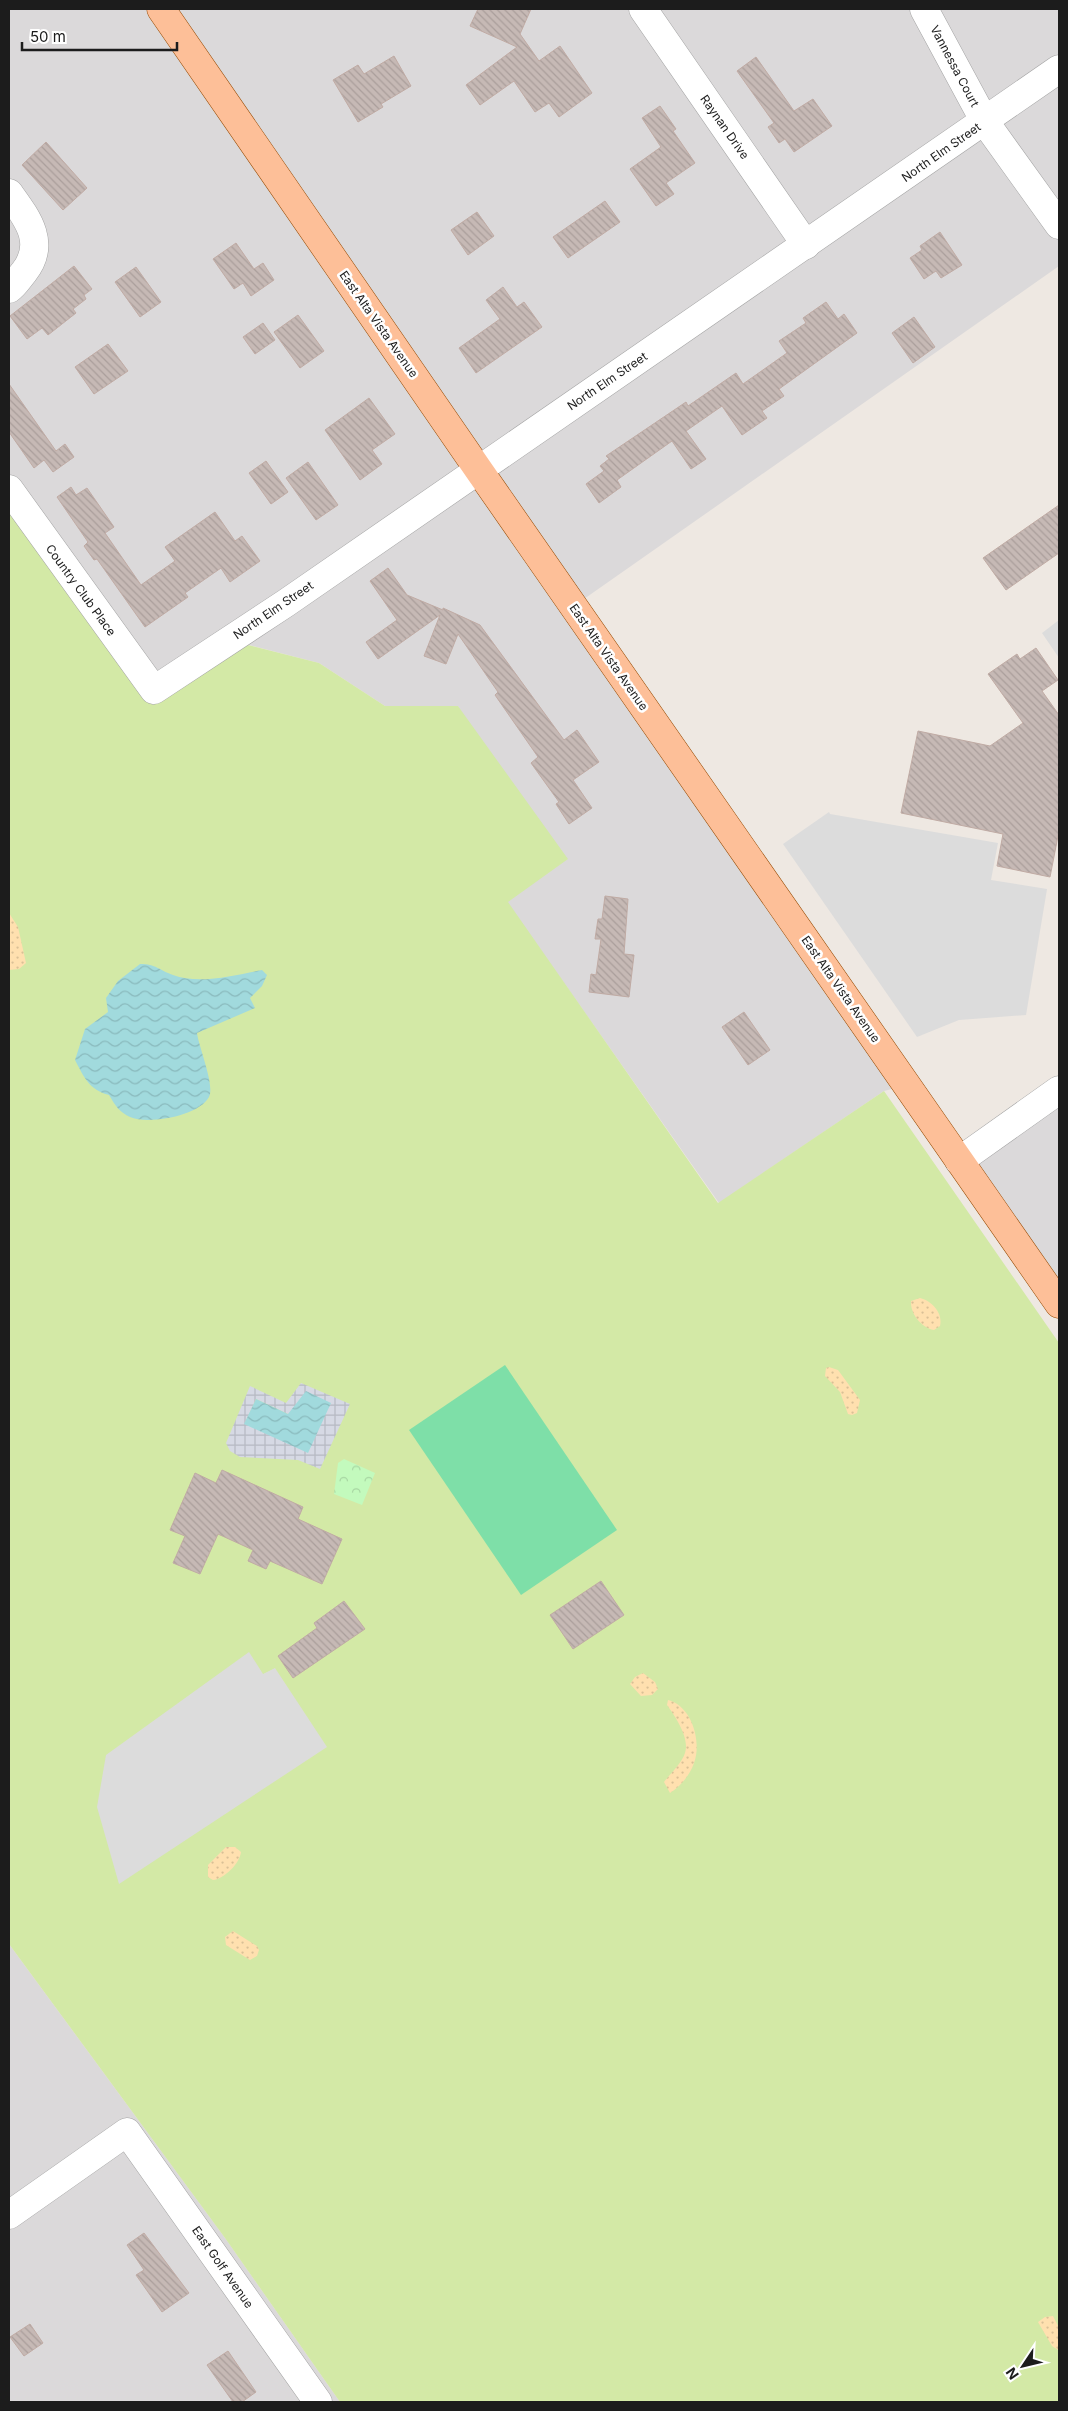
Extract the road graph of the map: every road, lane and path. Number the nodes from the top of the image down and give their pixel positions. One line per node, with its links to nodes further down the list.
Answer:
1 (161, 9): 10 (main road, East Alta Vista Avenue)
2 (643, 9): 8 (street, Raynan Drive)
3 (924, 9): 5 (street, Vannessa Court)
4 (1059, 69): 5 (street, North Elm Street)
5 (985, 122): 7 (street, Vannessa Court); 8 (street, North Elm Street)
6 (9, 193): 9 (street)
7 (1059, 225)
8 (806, 245): 10 (street, North Elm Street)
9 (9, 289)
10 (478, 468): 12 (street, North Elm Street); 14 (main road, East Alta Vista Avenue)
11 (9, 489): 12 (street, Country Club Place)
12 (154, 690)
13 (1059, 1090): 14 (street)
14 (960, 1160): 15 (main road, East Alta Vista Avenue)
15 (1059, 1304)
16 (9, 2215): 17 (street, East Golf Avenue)
17 (318, 2402)

